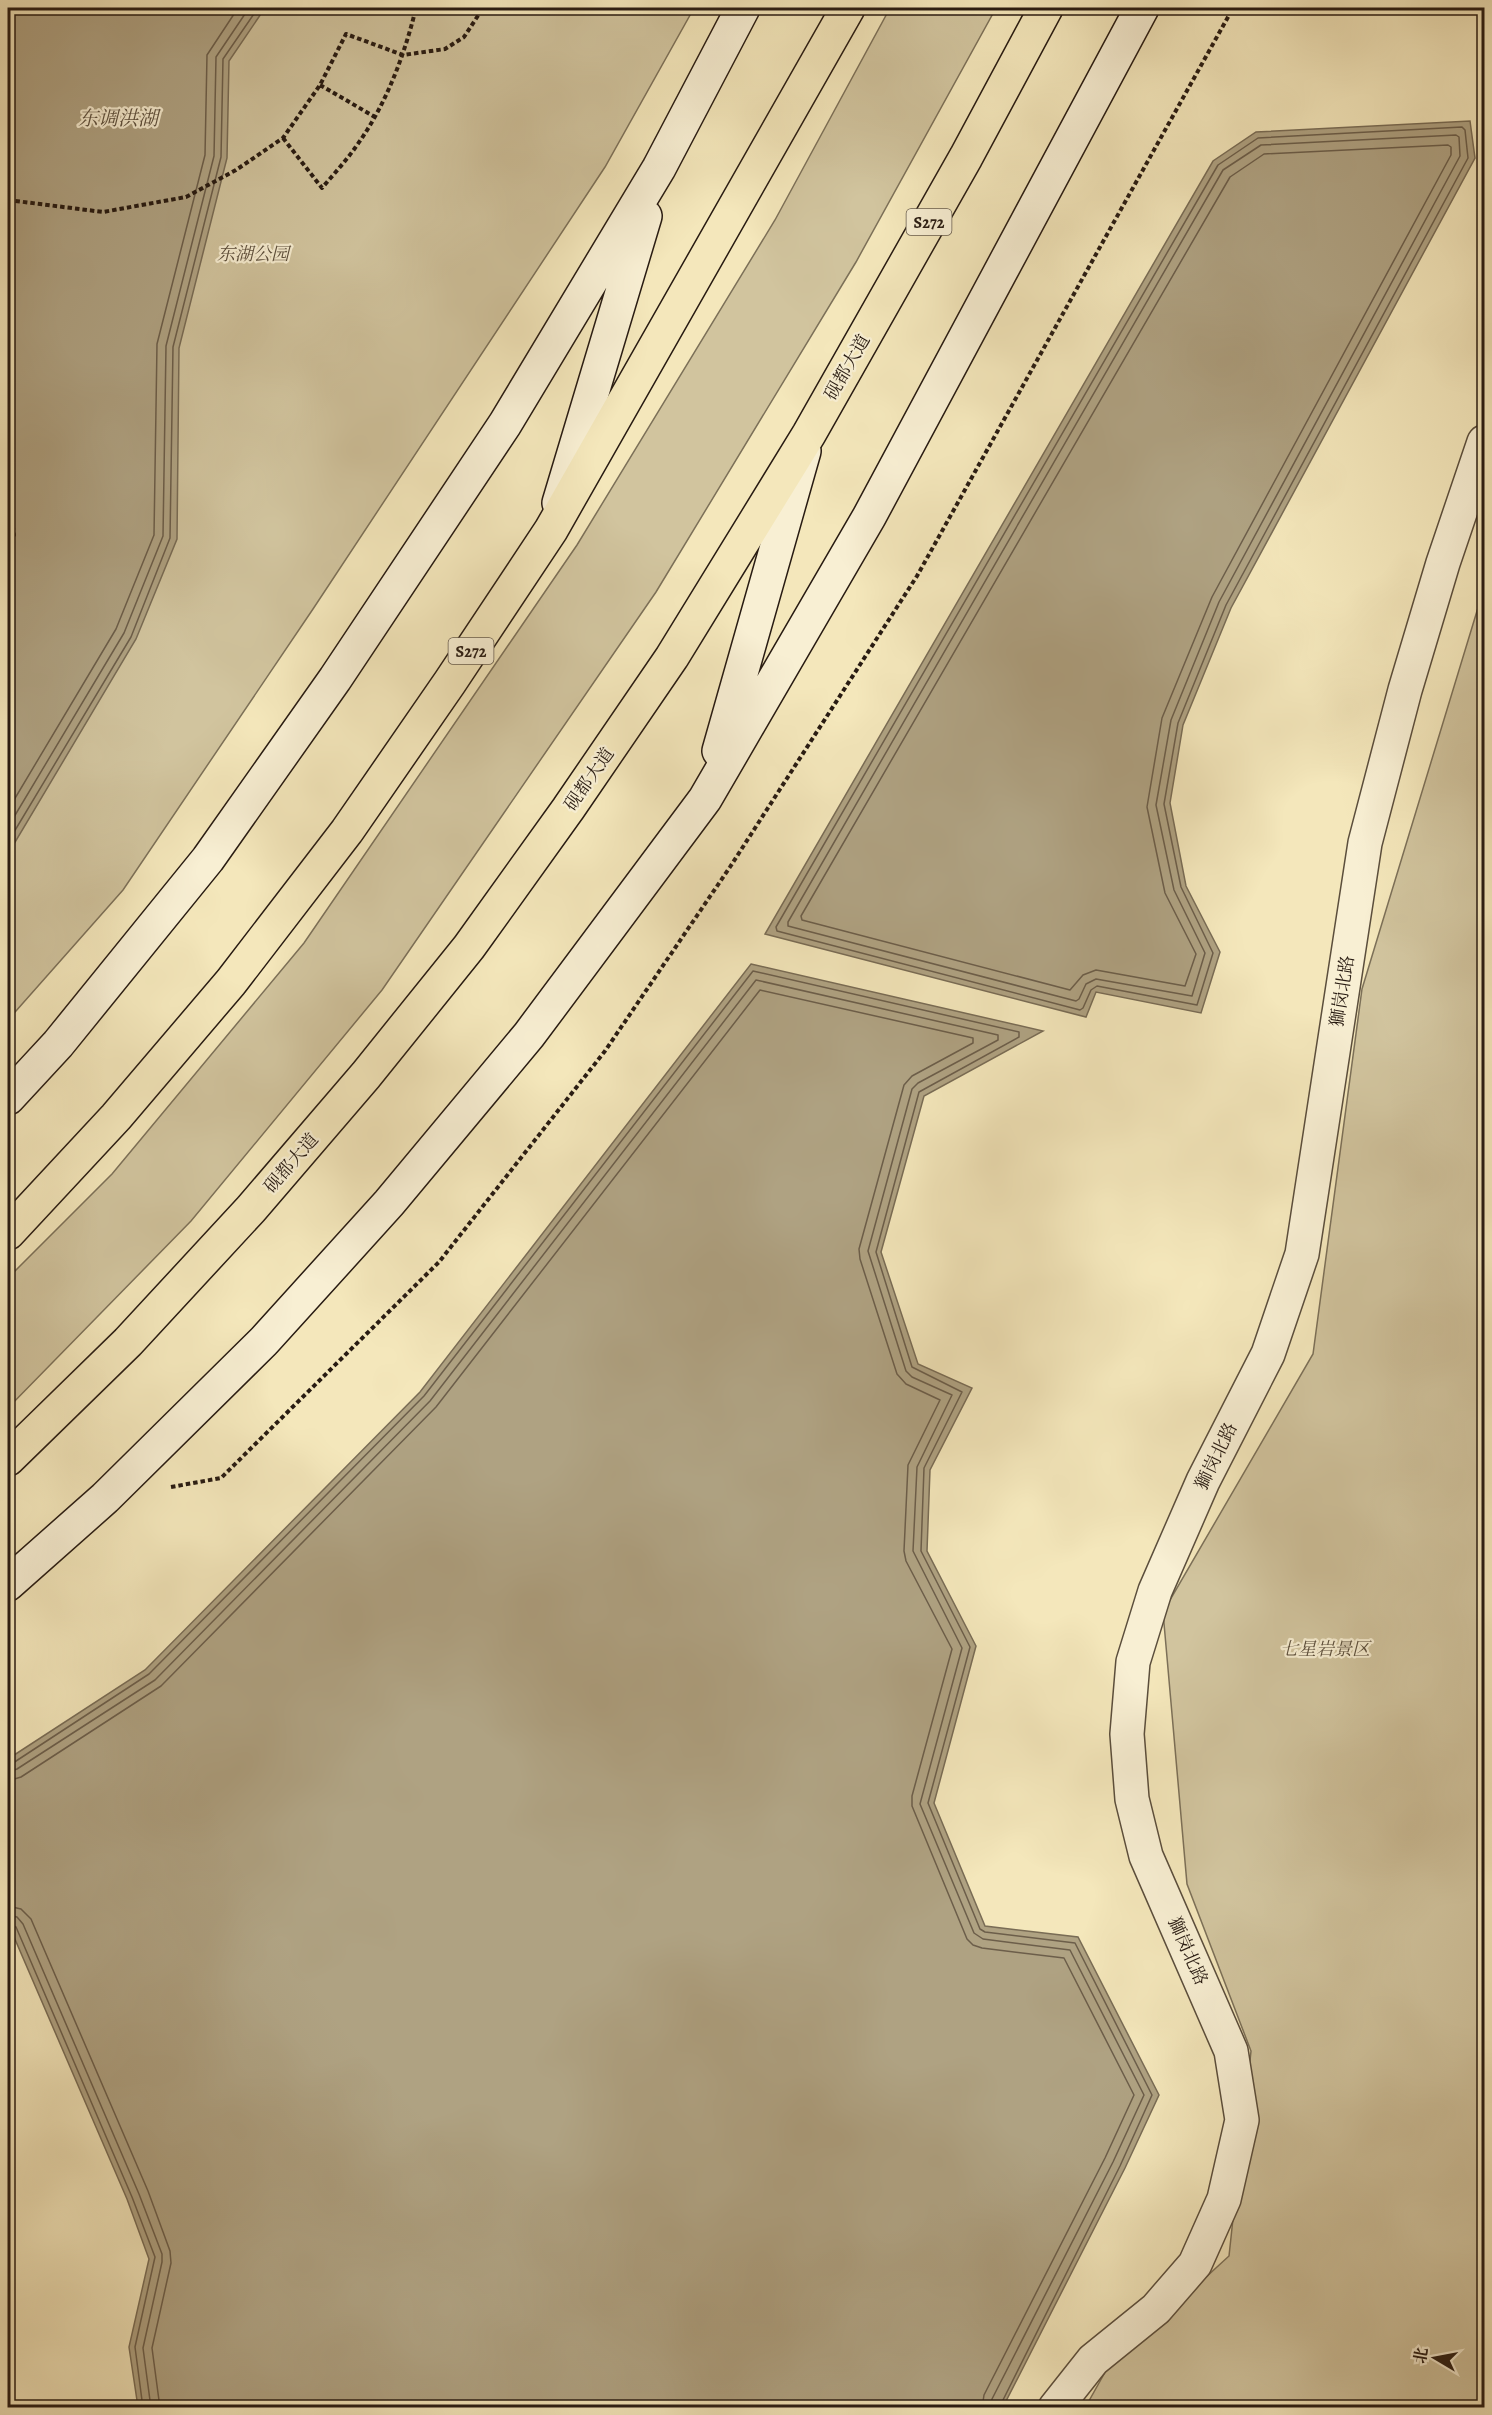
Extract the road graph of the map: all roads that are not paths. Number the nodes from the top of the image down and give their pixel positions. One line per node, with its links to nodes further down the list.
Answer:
1 (743, 8): 5 (street)
2 (849, 8): 8 (main road, S272)
3 (1046, 8): 6 (main road, 砚都大道 / S272)
4 (1142, 8): 9 (street)
5 (659, 168): 8 (street); 10 (street)
6 (809, 434): 9 (street); 12 (main road, 砚都大道 / S272)
7 (1485, 442): 14 (street, 獅岗北路)
8 (551, 530): 11 (main road, S272)
9 (705, 799): 13 (street)
10 (8, 1098)
11 (8, 1233)
12 (8, 1460)
13 (8, 1584)
14 (1055, 2408)

